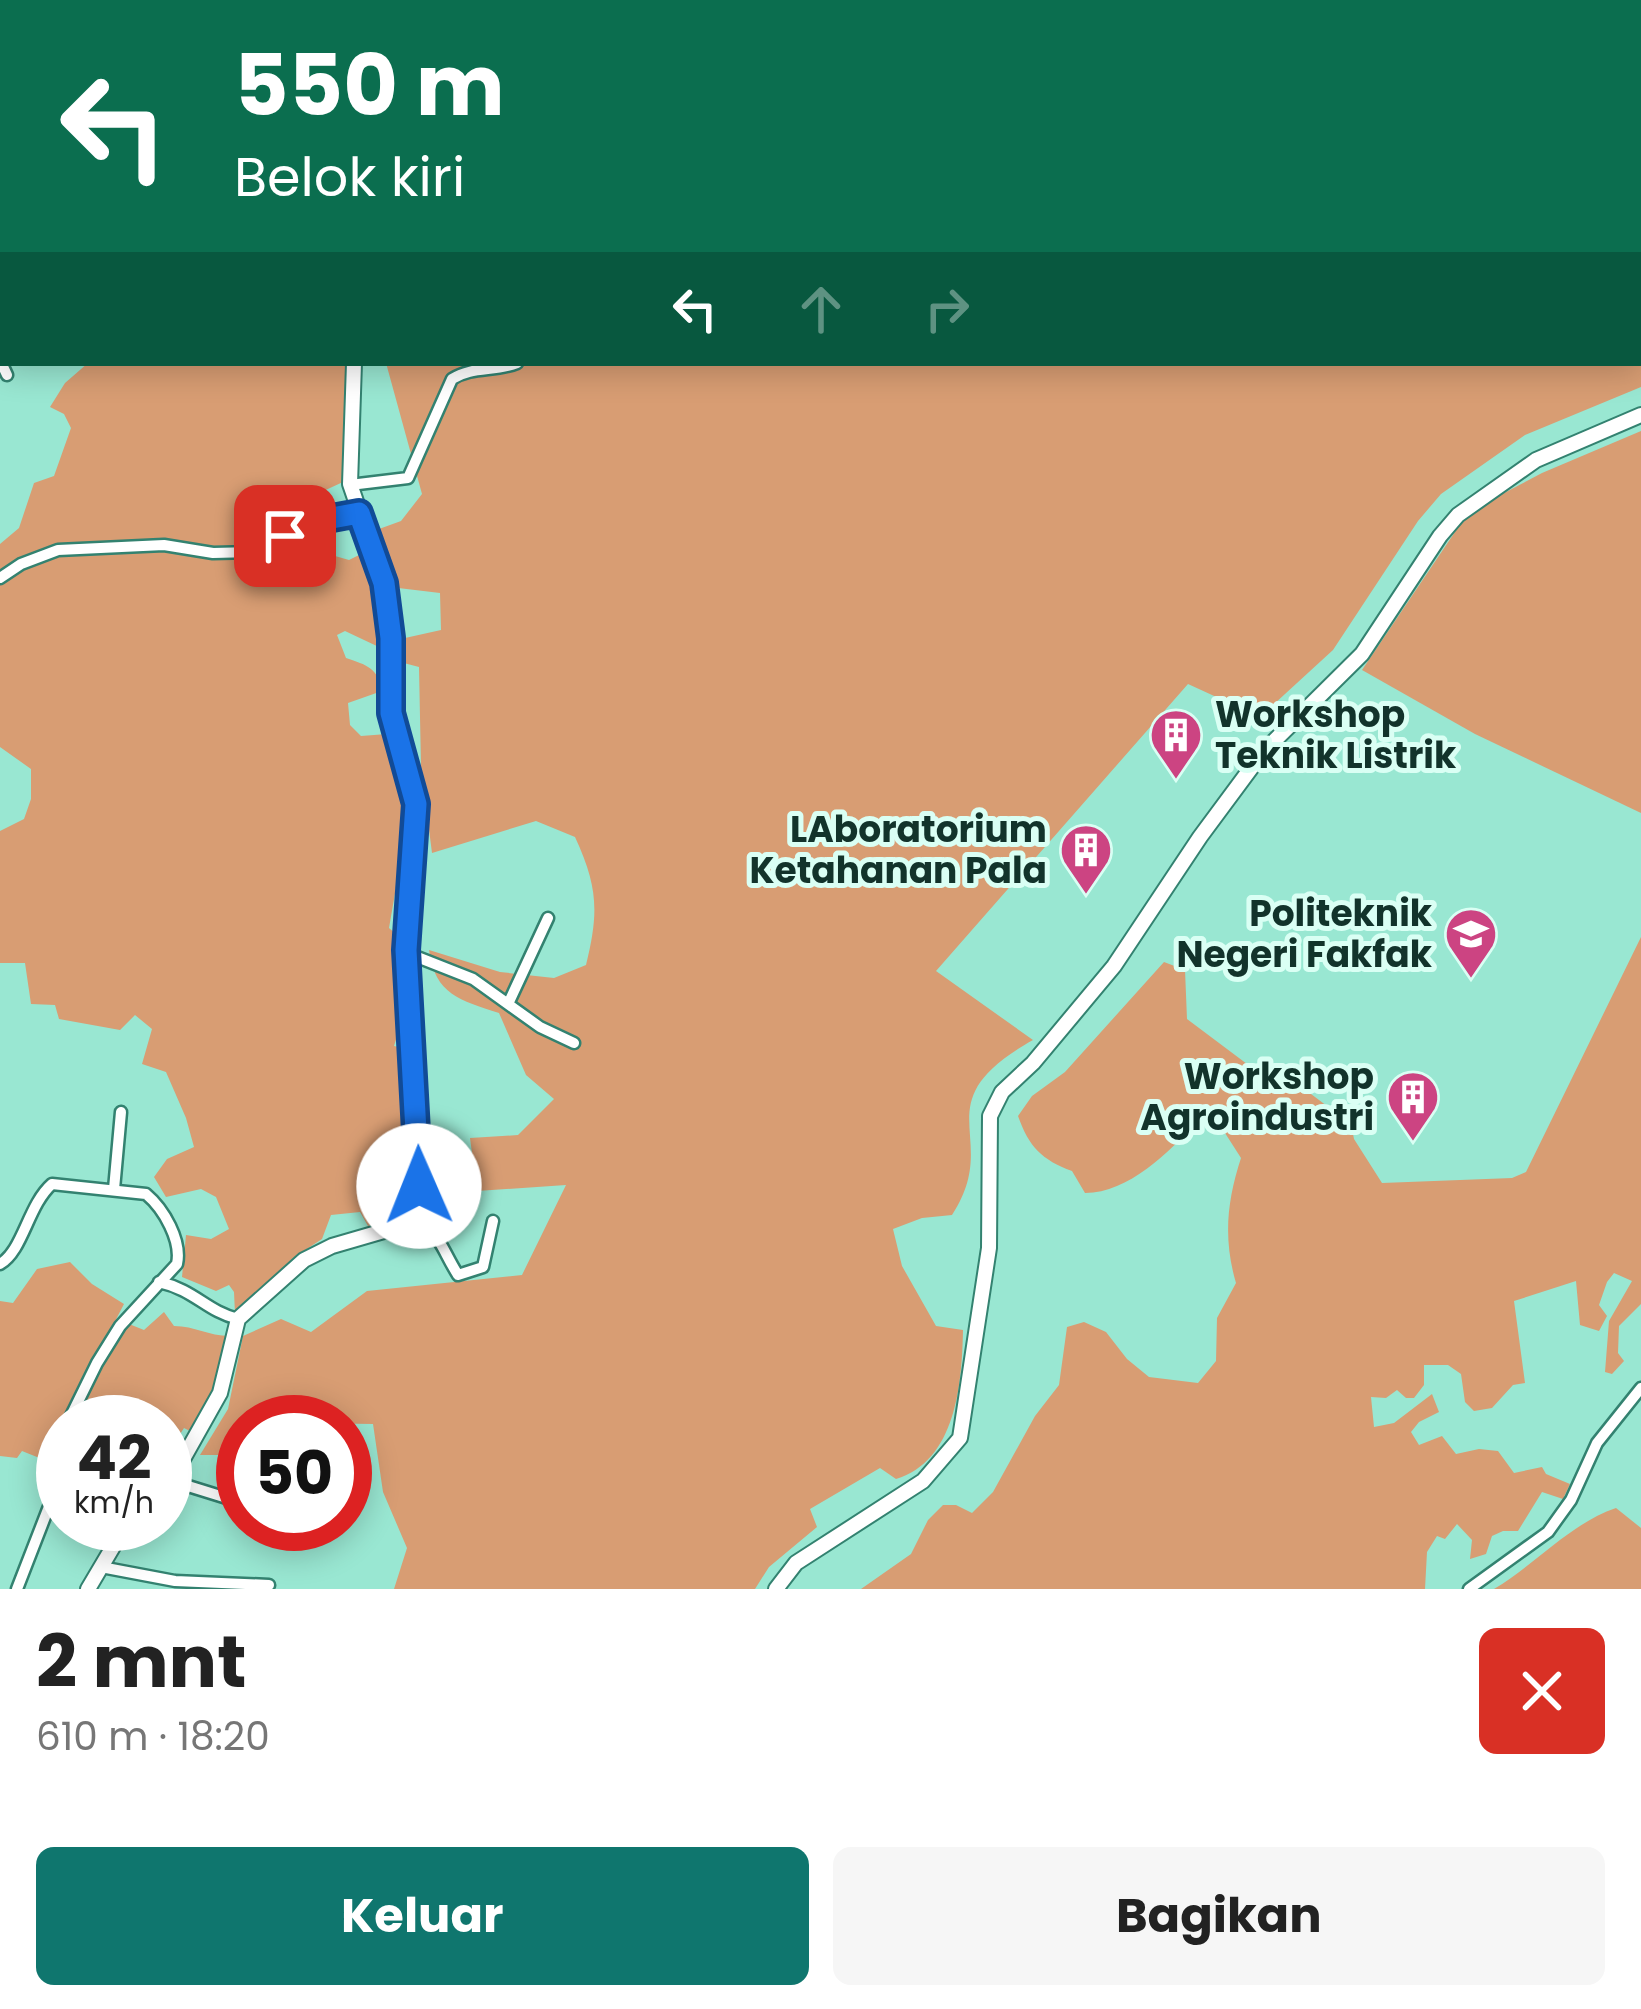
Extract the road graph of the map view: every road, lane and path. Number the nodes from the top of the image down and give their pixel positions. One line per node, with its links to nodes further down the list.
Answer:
1 (3, 366): 4 (street)
2 (354, 366): 6 (main road)
3 (510, 366): 6 (street)
4 (7, 375)
5 (1641, 415): 29 (main road)
6 (350, 485): 7 (main road)
7 (359, 513): 8 (street); 10 (main road)
8 (0, 578)
9 (548, 918): 11 (street)
10 (407, 952): 11 (street); 16 (main road)
11 (508, 1002): 12 (street)
12 (574, 1043)
13 (121, 1112): 14 (street)
14 (114, 1189): 17 (street); 18 (street)
15 (493, 1221): 16 (street)
16 (396, 1226): 19 (main road)
17 (0, 1264)
18 (159, 1282): 19 (street); 21 (street)
19 (238, 1318): 22 (main road)
20 (1641, 1388): 30 (street)
21 (83, 1395)
22 (192, 1444)
23 (36, 1540): 27 (street)
24 (110, 1551): 25 (main road)
25 (101, 1567): 26 (street); 28 (main road)
26 (267, 1587)
27 (17, 1589)
28 (88, 1589)
29 (776, 1589)
30 (1469, 1589)

